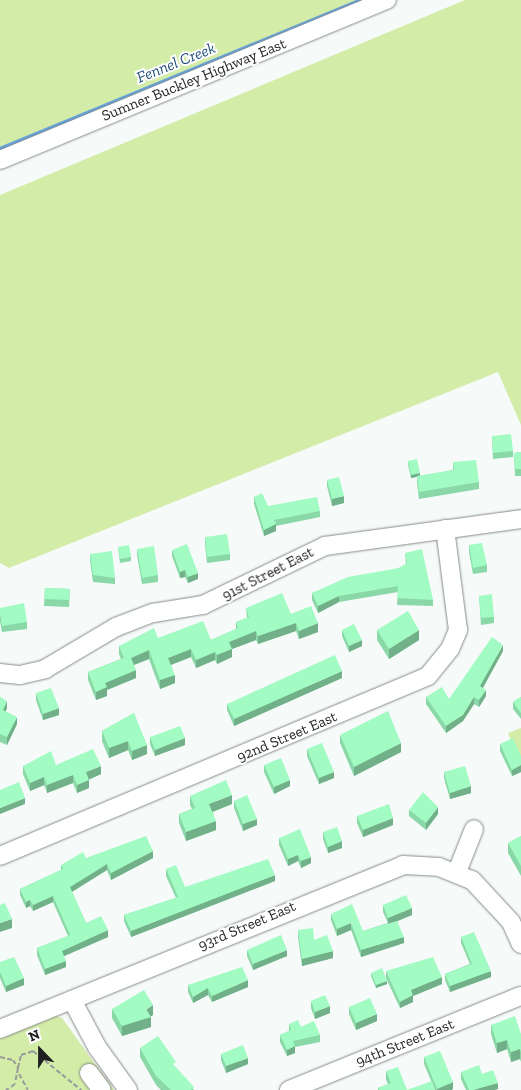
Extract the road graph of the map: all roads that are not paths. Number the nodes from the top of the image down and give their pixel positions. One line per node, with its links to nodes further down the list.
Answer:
1 (388, 0): 2 (street, Sumner Buckley Highway East)
2 (0, 160)
3 (521, 519): 4 (street, 91st Street East)
4 (445, 529): 5 (street, 91st Street East); 7 (street, 92nd Street East)
5 (0, 673)
6 (474, 829): 8 (street)
7 (0, 856)
8 (457, 872): 9 (street); 11 (street, 93rd Street East)
9 (521, 944)
10 (521, 996): 16 (street, 94th Street East)
11 (72, 1000): 12 (street, 93rd Street East); 14 (street)
12 (0, 1029)
13 (89, 1073): 15 (street)
14 (122, 1088)
15 (102, 1090)
16 (289, 1090)

